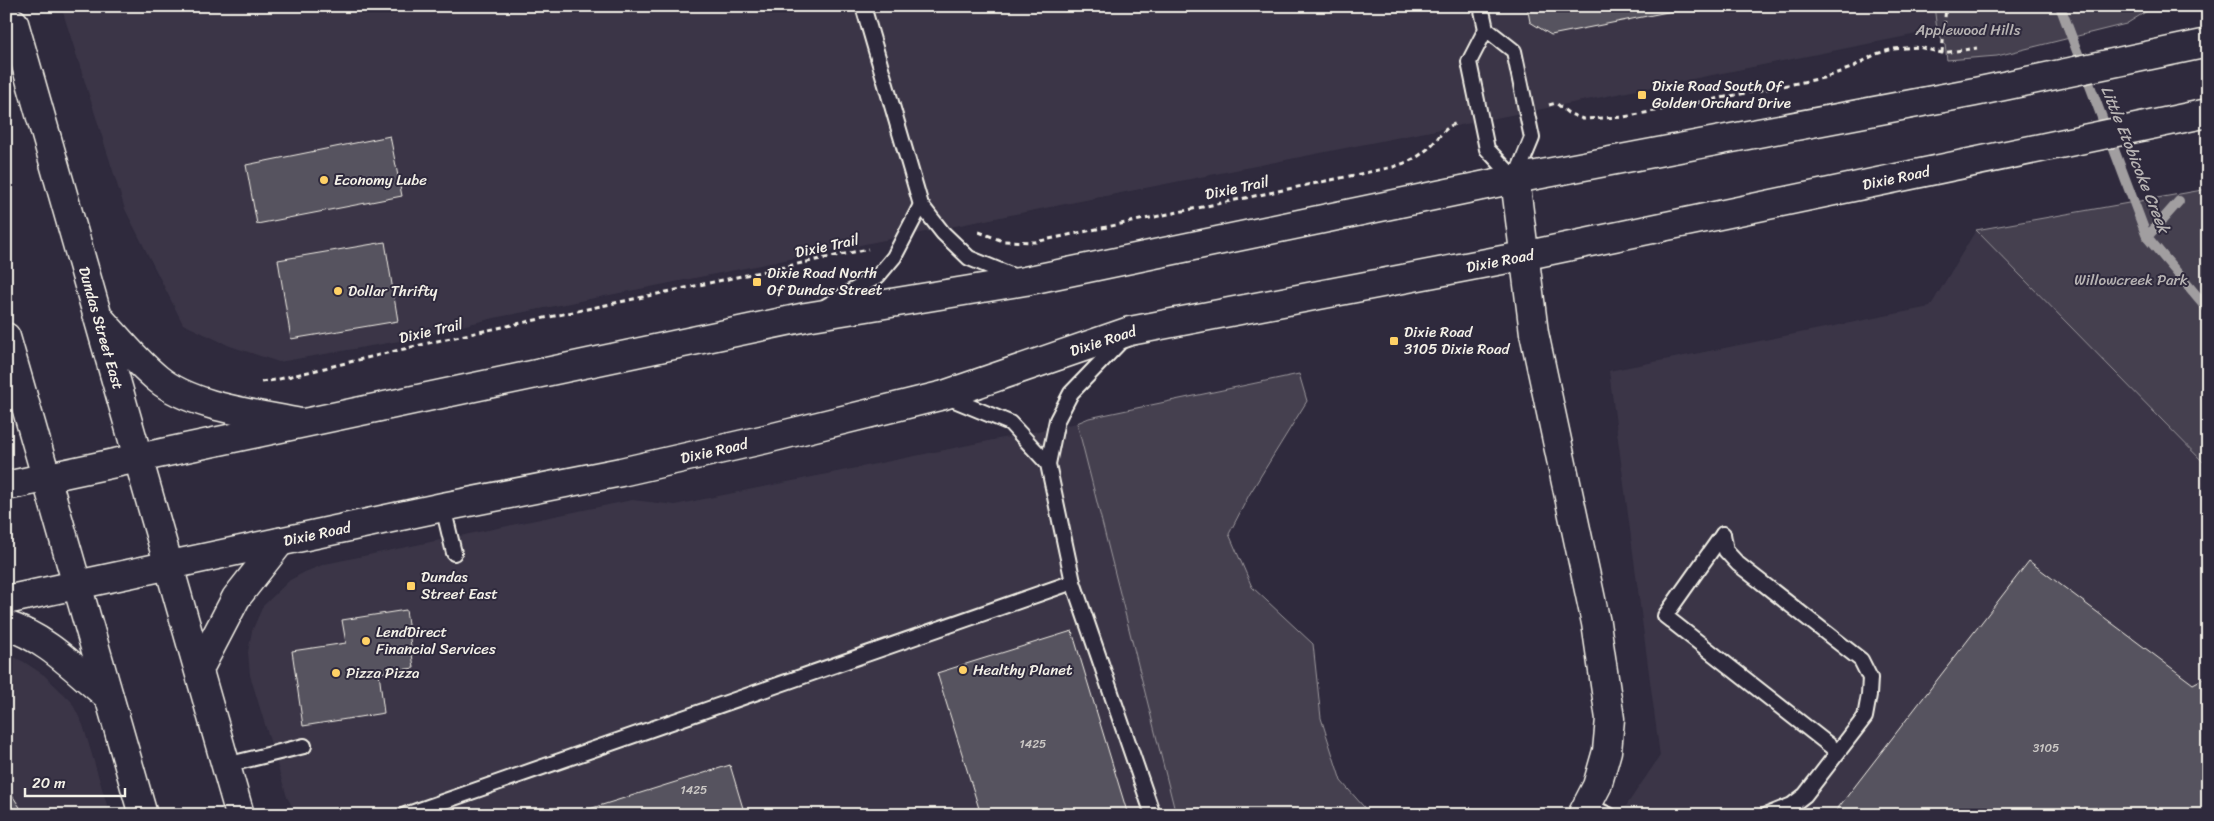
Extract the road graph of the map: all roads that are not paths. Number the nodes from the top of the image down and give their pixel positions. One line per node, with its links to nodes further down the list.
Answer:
1 (862, 6): 8 (lane)
2 (1481, 6): 4 (lane)
3 (6, 18): 11 (main road, Dundas Street East)
4 (1486, 29): 7 (lane); 7 (lane)
5 (2208, 43): 7 (main road)
6 (2204, 114): 9 (main road, Dixie Road)
7 (1515, 179): 9 (main road); 10 (main road)
8 (921, 204): 10 (lane); 12 (lane)
9 (1523, 256): 13 (main road, Dixie Road); 34 (main road)
10 (1025, 281): 12 (main road)
11 (98, 317): 16 (main road); 17 (main road, Dundas Street East)
12 (806, 318): 16 (main road)
13 (1130, 331): 15 (main road, Dixie Road); 18 (lane)
14 (7, 343): 19 (main road)
15 (944, 395): 18 (lane); 21 (main road, Dixie Road)
16 (300, 424): 17 (main road)
17 (138, 458): 19 (main road); 24 (main road, Dundas Street East)
18 (1048, 464): 25 (lane)
19 (47, 478): 20 (main road); 26 (main road)
20 (6, 486)
21 (443, 507): 22 (main road, Dixie Road); 23 (lane)
22 (280, 542): 24 (main road, Dixie Road); 29 (main road)
23 (454, 553)
24 (169, 566): 26 (main road, Dixie Road); 29 (main road, Dundas Street East)
25 (1073, 582): 37 (lane); 38 (lane)
26 (78, 586): 27 (main road, Dixie Road); 30 (main road)
27 (6, 600)
28 (6, 625): 30 (main road)
29 (199, 669): 33 (main road, Dundas Street East)
30 (109, 697): 35 (main road)
31 (304, 746): 33 (lane)
32 (1838, 752): 32 (lane); 39 (lane)
33 (226, 765): 36 (main road, Dundas Street East)
34 (1593, 812)
35 (143, 815)
36 (240, 815)
37 (405, 815)
38 (1152, 815)
39 (1768, 815)

